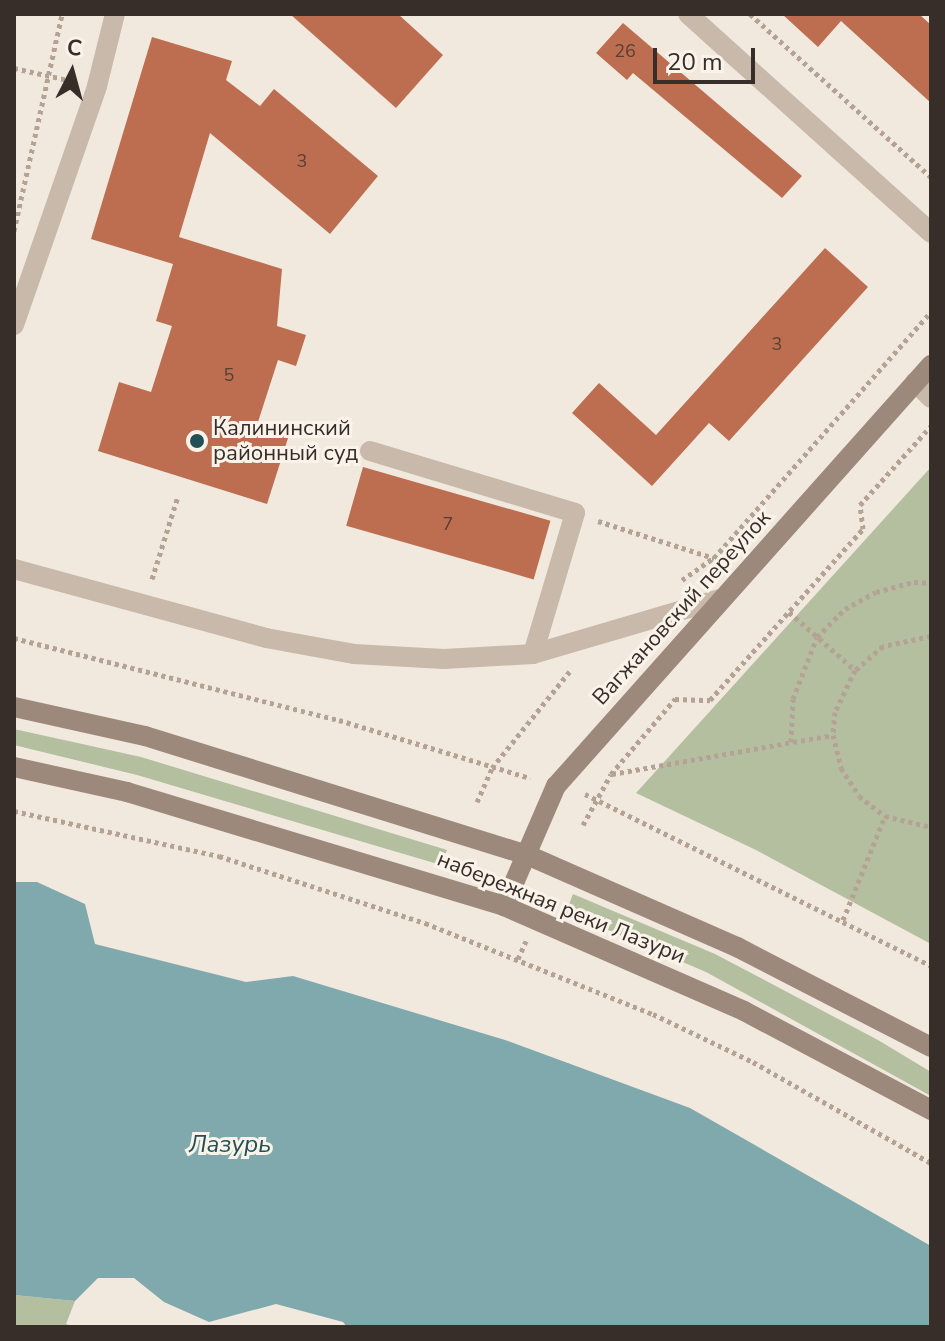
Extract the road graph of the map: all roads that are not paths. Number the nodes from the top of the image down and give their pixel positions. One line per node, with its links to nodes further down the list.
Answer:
1 (115, 14): 4 (street)
2 (688, 14): 3 (street)
3 (931, 233)
4 (14, 325)
5 (931, 365): 6 (main road, Вагжановский переулок)
6 (915, 382): 7 (street); 10 (main road, Вагжановский переулок)
7 (931, 398)
8 (370, 451): 11 (street)
9 (14, 569): 11 (street)
10 (723, 598): 11 (street); 14 (main road, Вагжановский переулок)
11 (533, 654)
12 (14, 707): 14 (main road, набережная реки Лазури)
13 (14, 767): 15 (main road, набережная реки Лазури)
14 (525, 854): 15 (main road, Вагжановский переулок); 16 (main road, набережная реки Лазури)
15 (504, 906): 17 (main road, набережная реки Лазури)
16 (931, 1047)
17 (931, 1110)

